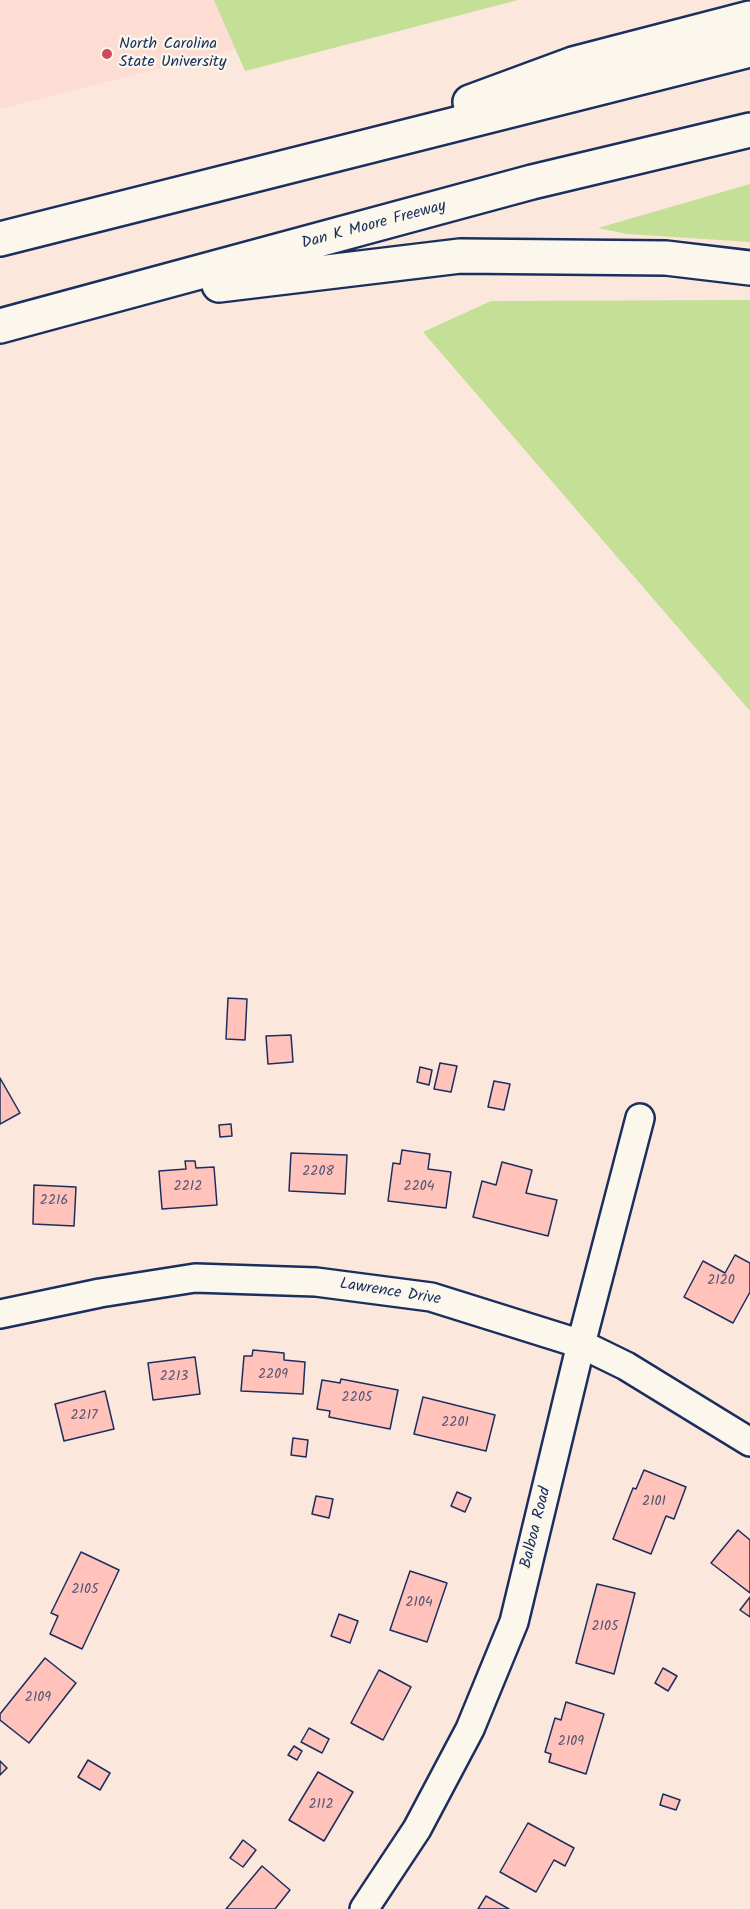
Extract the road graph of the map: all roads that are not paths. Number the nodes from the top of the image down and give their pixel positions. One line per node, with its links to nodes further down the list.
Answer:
1 (750, 18): 4 (highway)
2 (750, 50): 4 (highway)
3 (750, 130): 7 (highway, Dan K Moore Freeway)
4 (304, 163): 5 (highway)
5 (0, 238)
6 (750, 268): 7 (highway)
7 (107, 299): 8 (highway, Dan K Moore Freeway)
8 (0, 326)
9 (640, 1118): 11 (street, Balboa Road)
10 (0, 1314): 11 (street, Lawrence Drive)
11 (581, 1344): 12 (street, Lawrence Drive); 13 (street, Balboa Road)
12 (750, 1442)
13 (364, 1909)

